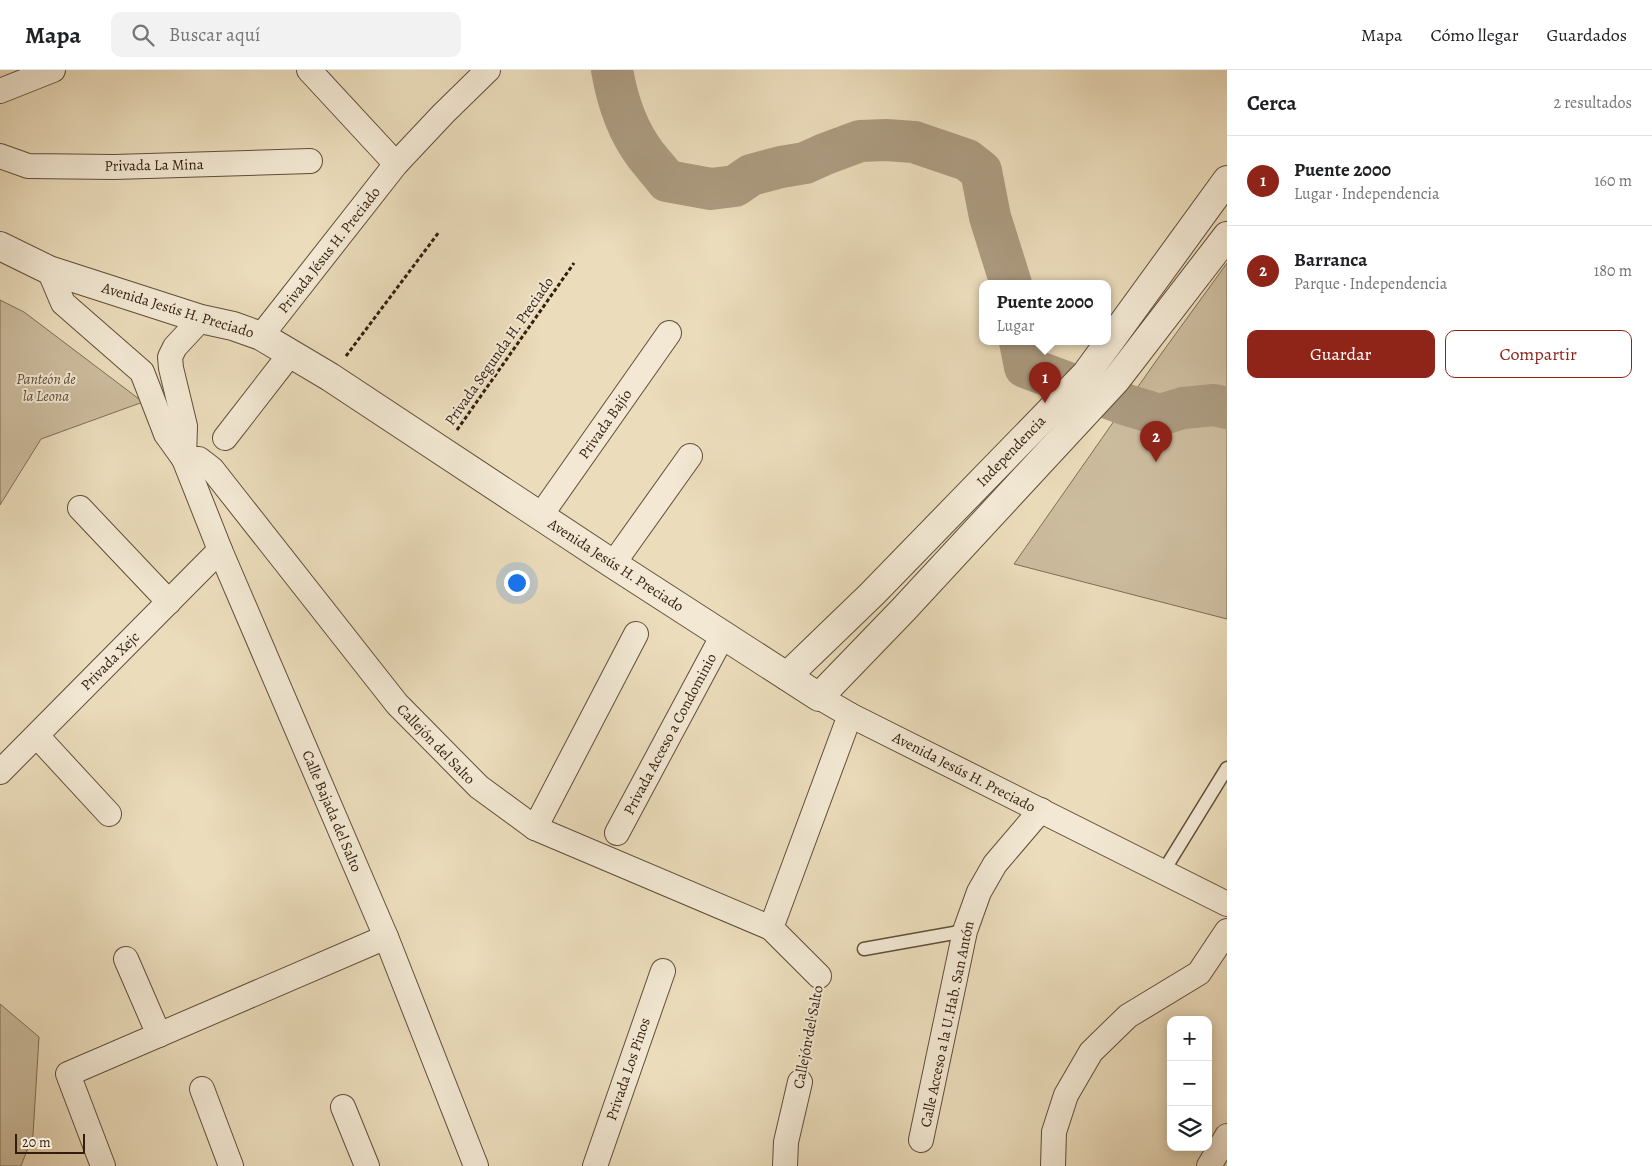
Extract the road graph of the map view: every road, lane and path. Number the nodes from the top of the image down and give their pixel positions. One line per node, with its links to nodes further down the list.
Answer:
1 (53, 70): 4 (street)
2 (309, 70): 7 (street)
3 (488, 70): 7 (street, Privada Jésus H. Preciado)
4 (0, 91)
5 (0, 156): 6 (street, Privada La Mina)
6 (310, 161)
7 (396, 164): 16 (street, Privada Jésus H. Preciado)
8 (1227, 180): 17 (street, Independencia)
9 (438, 232): 20 (path)
10 (1227, 236): 33 (street, Independencia)
11 (0, 246): 13 (street, Avenida Jesús H. Preciado)
12 (574, 263): 22 (path, Privada Segunda H. Preciado)
13 (49, 270): 14 (street, Avenida Jesús H. Preciado); 24 (street, Calle Bajada del Salto)
14 (201, 319): 16 (street, Avenida Jesús H. Preciado); 24 (street, Calle Bajada del Salto)
15 (669, 333): 26 (street, Privada Bajío)
16 (261, 336): 19 (street, Avenida Jesús H. Preciado)
17 (1111, 340)
18 (1107, 345): 32 (street, Independencia)
19 (290, 353): 20 (street, Avenida Jesús H. Preciado); 21 (street)
20 (330, 377): 22 (street, Avenida Jesús H. Preciado)
21 (225, 438)
22 (442, 451): 26 (street, Avenida Jesús H. Preciado)
23 (690, 456): 28 (street)
24 (184, 459): 27 (street, Calle Bajada del Salto); 40 (street, Callejón del Salto)
25 (80, 508): 29 (street)
26 (541, 515): 28 (street, Avenida Jesús H. Preciado)
27 (220, 550): 29 (street, Privada Xejc); 47 (street, Calle Bajada del Salto)
28 (613, 564): 31 (street, Avenida Jesús H. Preciado)
29 (168, 602): 35 (street, Privada Xejc)
30 (636, 634): 40 (street)
31 (723, 635): 32 (street, Avenida Jesús H. Preciado); 41 (street, Privada Acceso a Condominio)
32 (787, 676): 33 (street, Avenida Jesús H. Preciado)
33 (819, 696): 34 (street, Avenida Jesús H. Preciado)
34 (850, 714): 38 (street, Avenida Jesús H. Preciado); 44 (street)
35 (36, 736): 37 (street, Privada Xejc); 39 (street)
36 (1227, 768): 42 (lane)
37 (0, 772)
38 (1041, 810): 42 (street, Avenida Jesús H. Preciado); 46 (street, Calle Acceso a la U.Hab. San Antón)
39 (109, 814)
40 (535, 828): 44 (street, Callejón del Salto)
41 (617, 833)
42 (1163, 872): 43 (street, Avenida Jesús H. Preciado)
43 (1227, 904)
44 (771, 928): 51 (street, Callejón del Salto)
45 (1227, 931): 64 (street)
46 (965, 932): 48 (lane); 57 (street, Calle Acceso a la U.Hab. San Antón)
47 (386, 937): 52 (street); 61 (street, Calle Bajada del Salto)
48 (864, 949)
49 (126, 958): 52 (street)
50 (663, 971): 62 (street, Privada Los Pinos)
51 (820, 976): 53 (path, Callejón del Salto)
52 (159, 1035): 58 (street)
53 (800, 1082): 63 (street, Callejón del Salto)
54 (202, 1089): 59 (street)
55 (343, 1107): 60 (street)
56 (1227, 1136): 65 (street)
57 (922, 1140)
58 (103, 1166)
59 (231, 1166)
60 (367, 1166)
61 (476, 1166)
62 (595, 1166)
63 (785, 1166)
64 (1053, 1166)
65 (1209, 1166)

